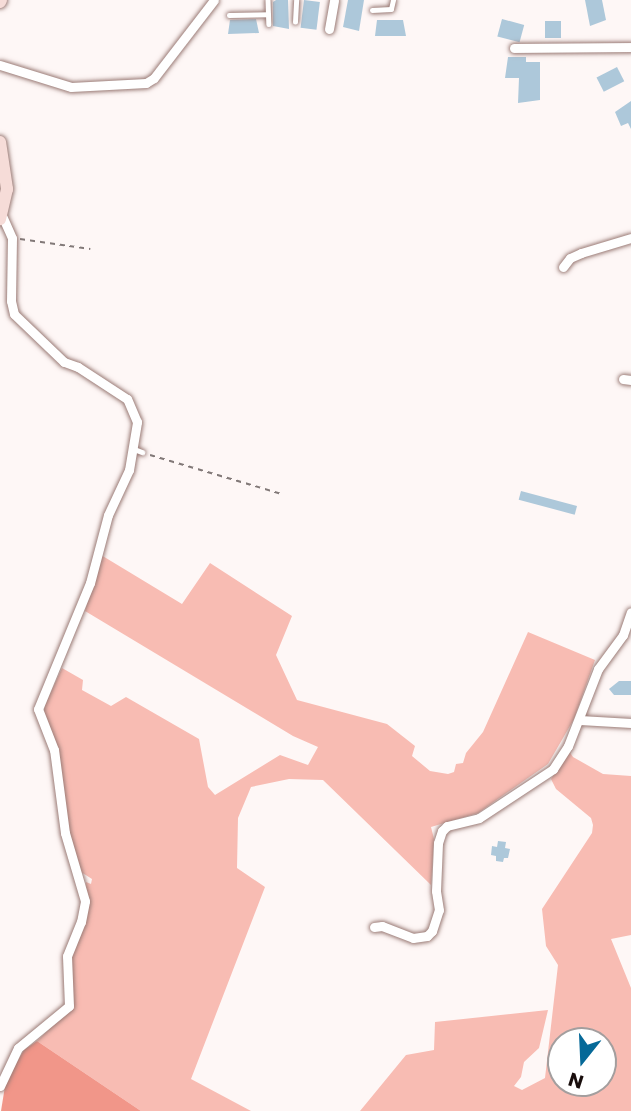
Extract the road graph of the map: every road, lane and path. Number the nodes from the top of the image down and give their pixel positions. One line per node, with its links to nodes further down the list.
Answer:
1 (214, 0): 14 (street)
2 (268, 0): 8 (lane)
3 (296, 0): 9 (lane)
4 (334, 0): 11 (street)
5 (393, 0): 6 (lane)
6 (372, 10)
7 (229, 15): 8 (lane)
8 (268, 15): 10 (lane)
9 (295, 22)
10 (268, 24)
11 (329, 30)
12 (631, 47): 13 (street)
13 (514, 48)
14 (0, 65)
15 (0, 142): 16 (street)
16 (1, 218): 17 (street)
17 (16, 239): 19 (path); 21 (street)
18 (631, 239): 20 (street)
19 (89, 249)
20 (563, 267)
21 (138, 451): 22 (path); 27 (street)
22 (282, 494)
23 (631, 612): 24 (street)
24 (580, 720): 25 (street); 26 (street)
25 (631, 723)
26 (374, 926)
27 (0, 1086)

